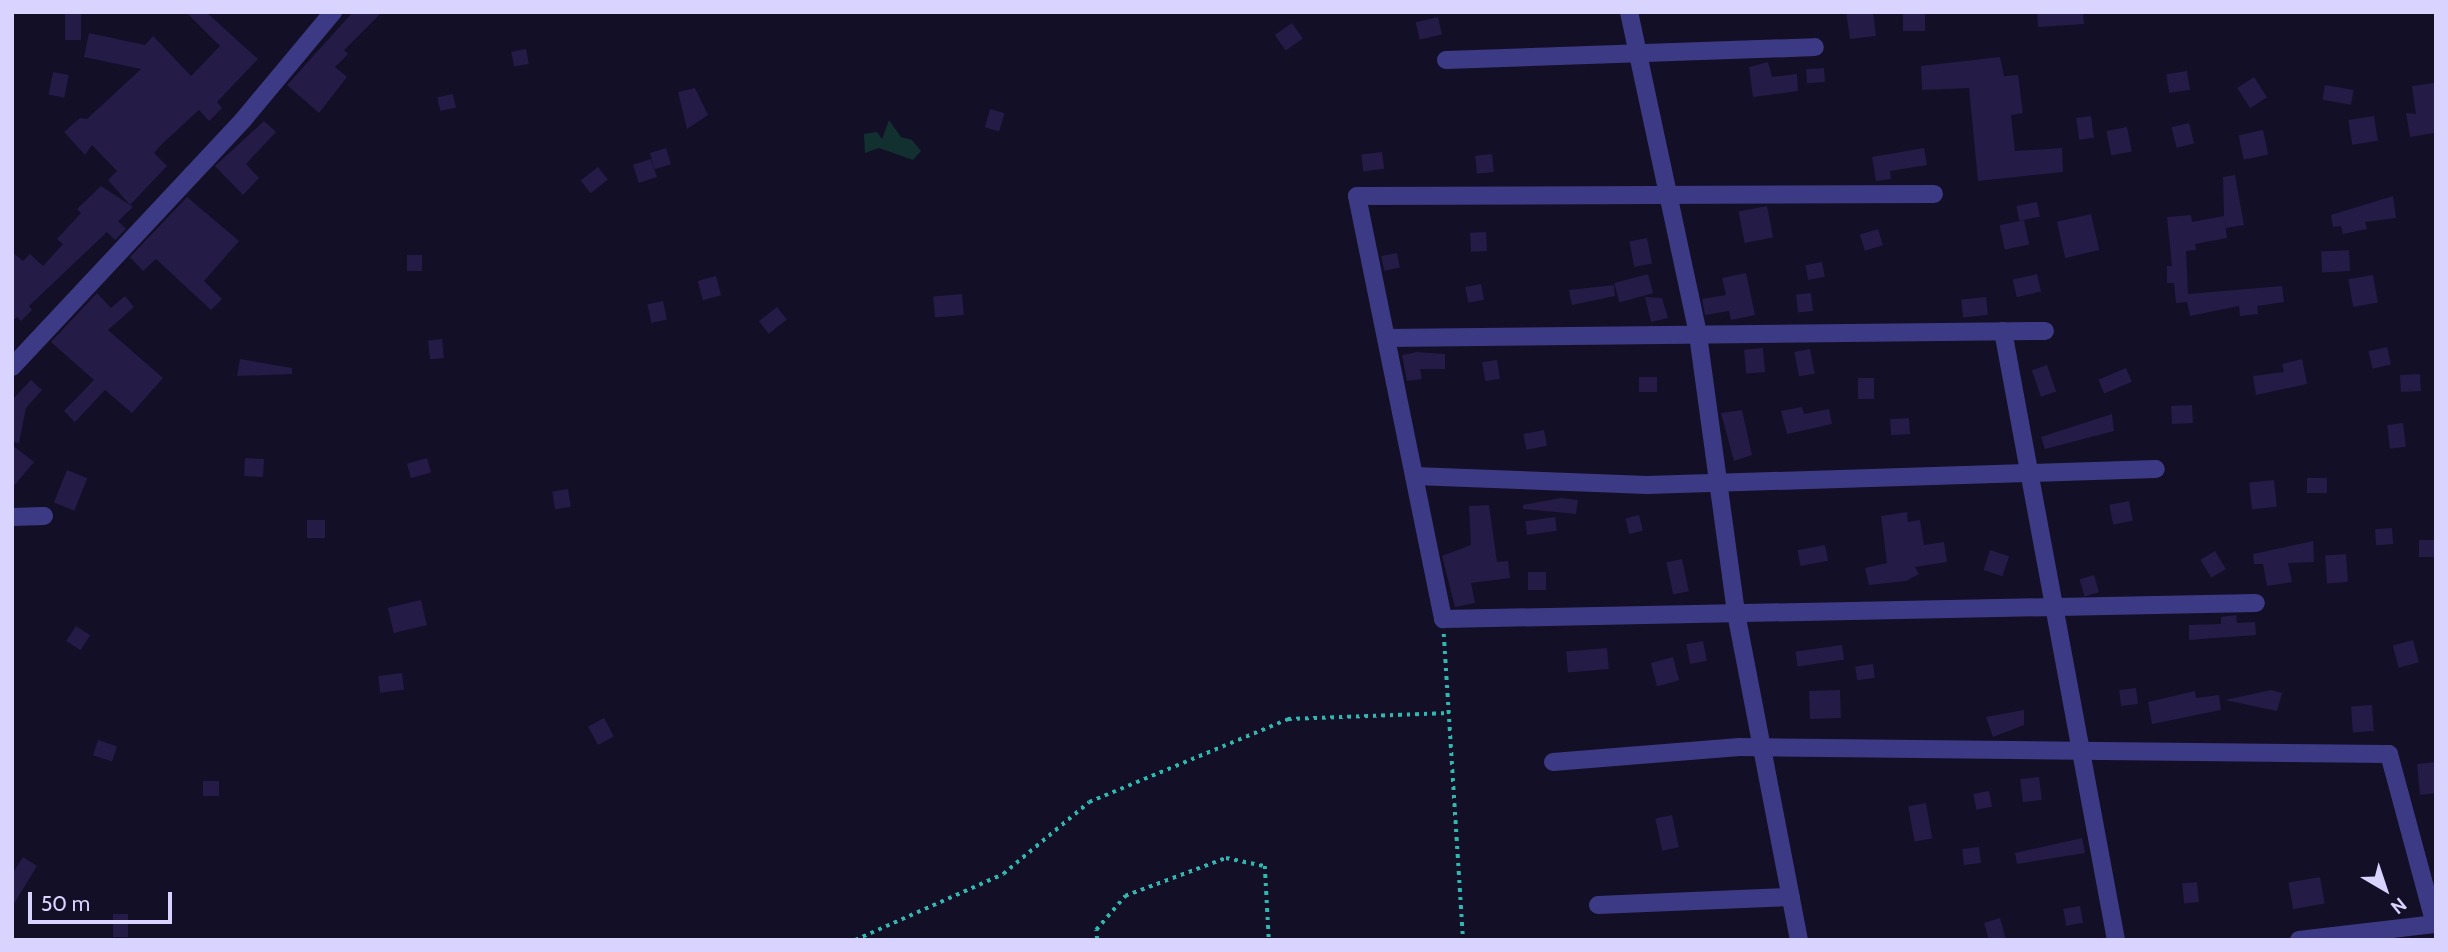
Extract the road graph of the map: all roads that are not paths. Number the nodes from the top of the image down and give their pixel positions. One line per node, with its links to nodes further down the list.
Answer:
1 (333, 12): 12 (street)
2 (1629, 12): 4 (street)
3 (1815, 47): 4 (street)
4 (1637, 53): 5 (street); 7 (street)
5 (1446, 60)
6 (1934, 194): 7 (street)
7 (1668, 195): 10 (street); 11 (street)
8 (2003, 331): 9 (street); 10 (street); 14 (street)
9 (2045, 331)
10 (1698, 335): 11 (street); 16 (street)
11 (1386, 338): 15 (street)
12 (12, 367)
13 (2156, 469): 14 (street)
14 (2030, 473): 16 (street); 20 (street)
15 (1414, 476): 16 (street); 21 (street)
16 (1718, 483): 21 (street)
17 (44, 516): 18 (street)
18 (12, 517)
19 (2256, 603): 20 (street)
20 (2055, 607): 21 (street); 23 (street)
21 (1736, 613): 22 (street)
22 (1762, 748): 23 (street); 24 (street); 25 (street)
23 (2081, 751): 27 (street); 29 (street)
24 (1552, 762)
25 (1791, 897): 26 (street); 28 (street)
26 (1598, 905)
27 (2435, 924): 30 (street)
28 (1799, 940)
29 (2116, 940)
30 (2299, 940)

